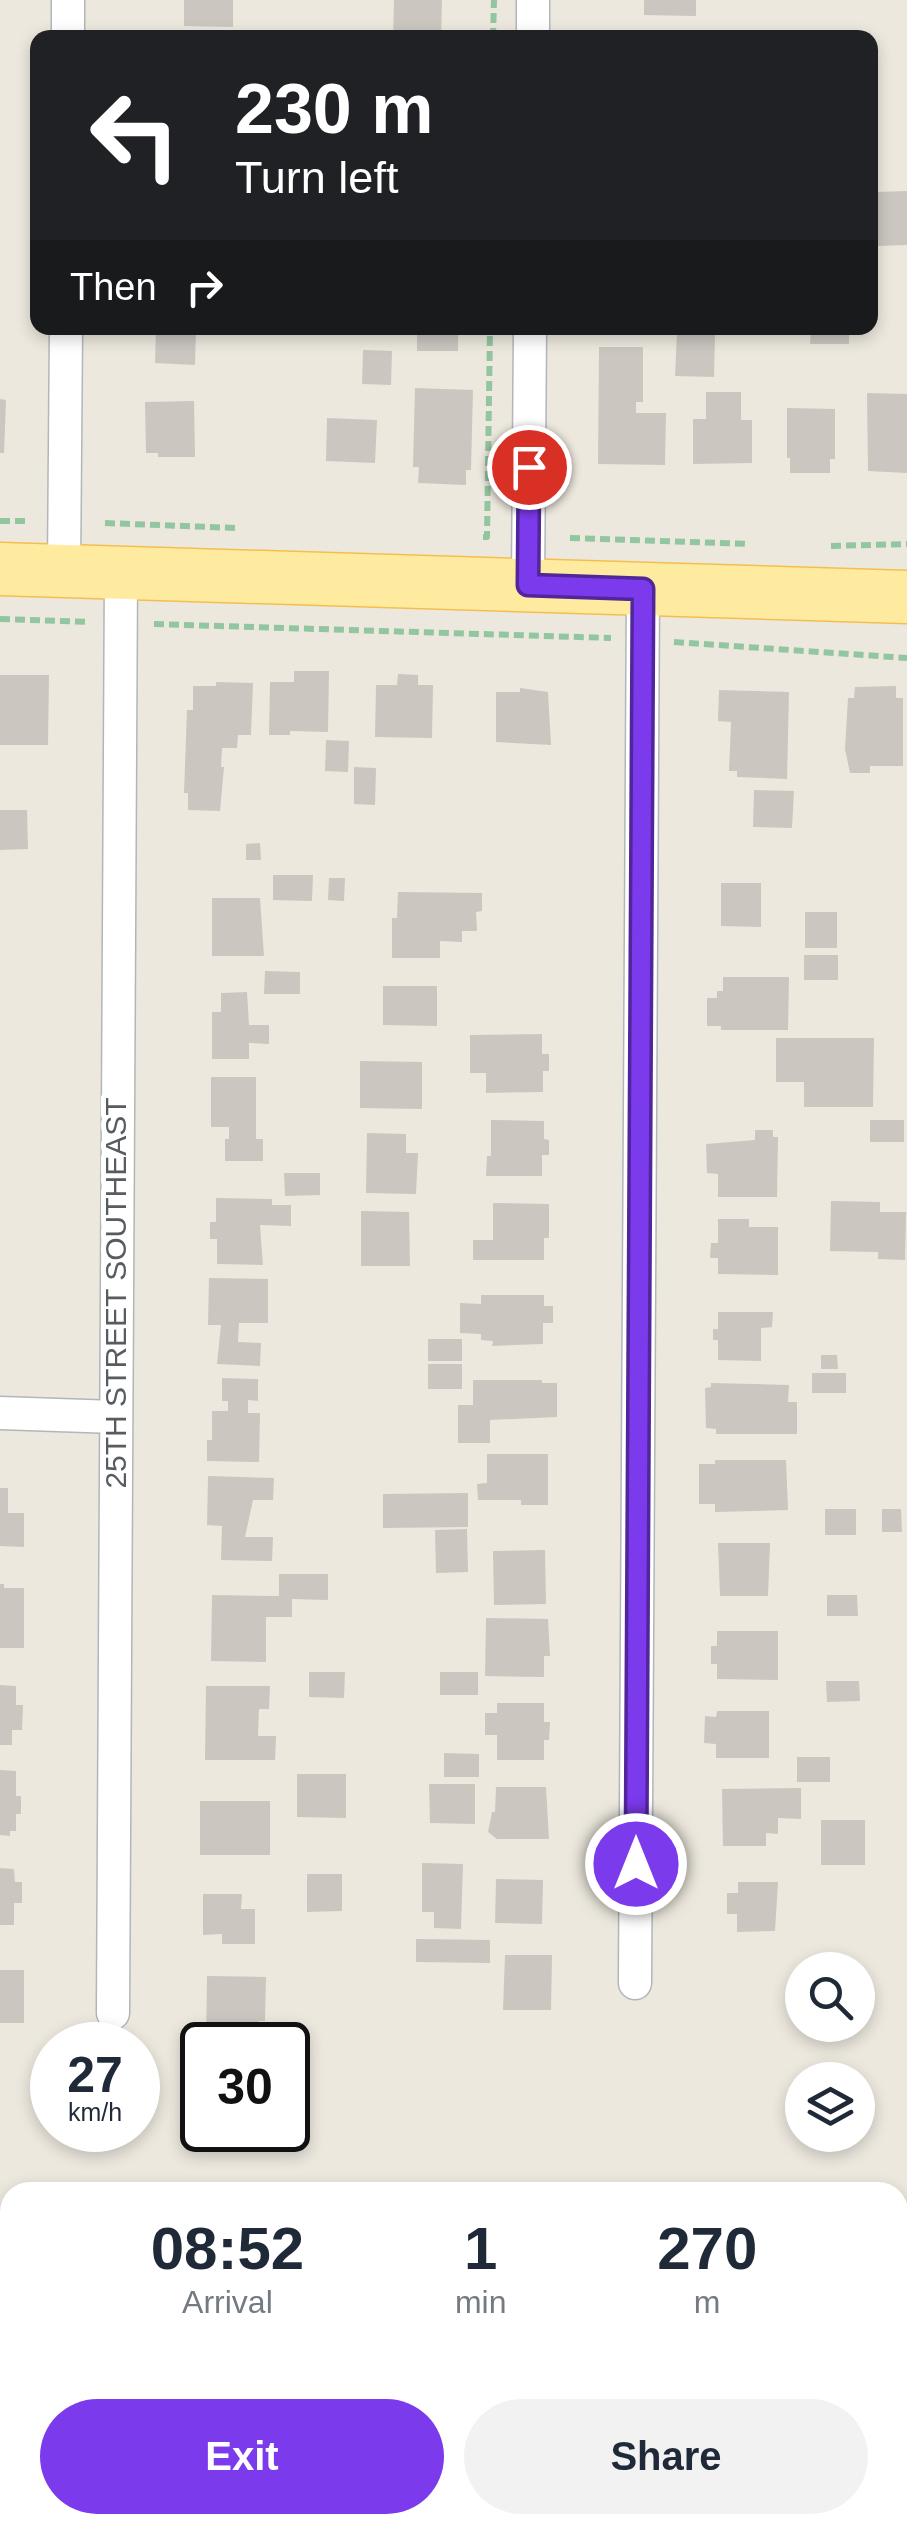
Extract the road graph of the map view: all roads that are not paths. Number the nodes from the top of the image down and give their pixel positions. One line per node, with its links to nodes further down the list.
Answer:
1 (68, 0): 3 (street)
2 (533, 0): 4 (street)
3 (68, 30)
4 (533, 30)
5 (66, 335): 8 (street)
6 (530, 335): 10 (street)
7 (0, 569): 8 (main road)
8 (64, 570): 9 (main road)
9 (121, 572): 10 (main road); 14 (street, 25TH STREET SOUTHEAST)
10 (528, 585): 11 (main road)
11 (643, 589): 12 (main road); 15 (street)
12 (907, 597)
13 (0, 1413): 14 (street)
14 (115, 1417): 16 (street, 25TH STREET SOUTHEAST)
15 (635, 1982)
16 (113, 2013)

